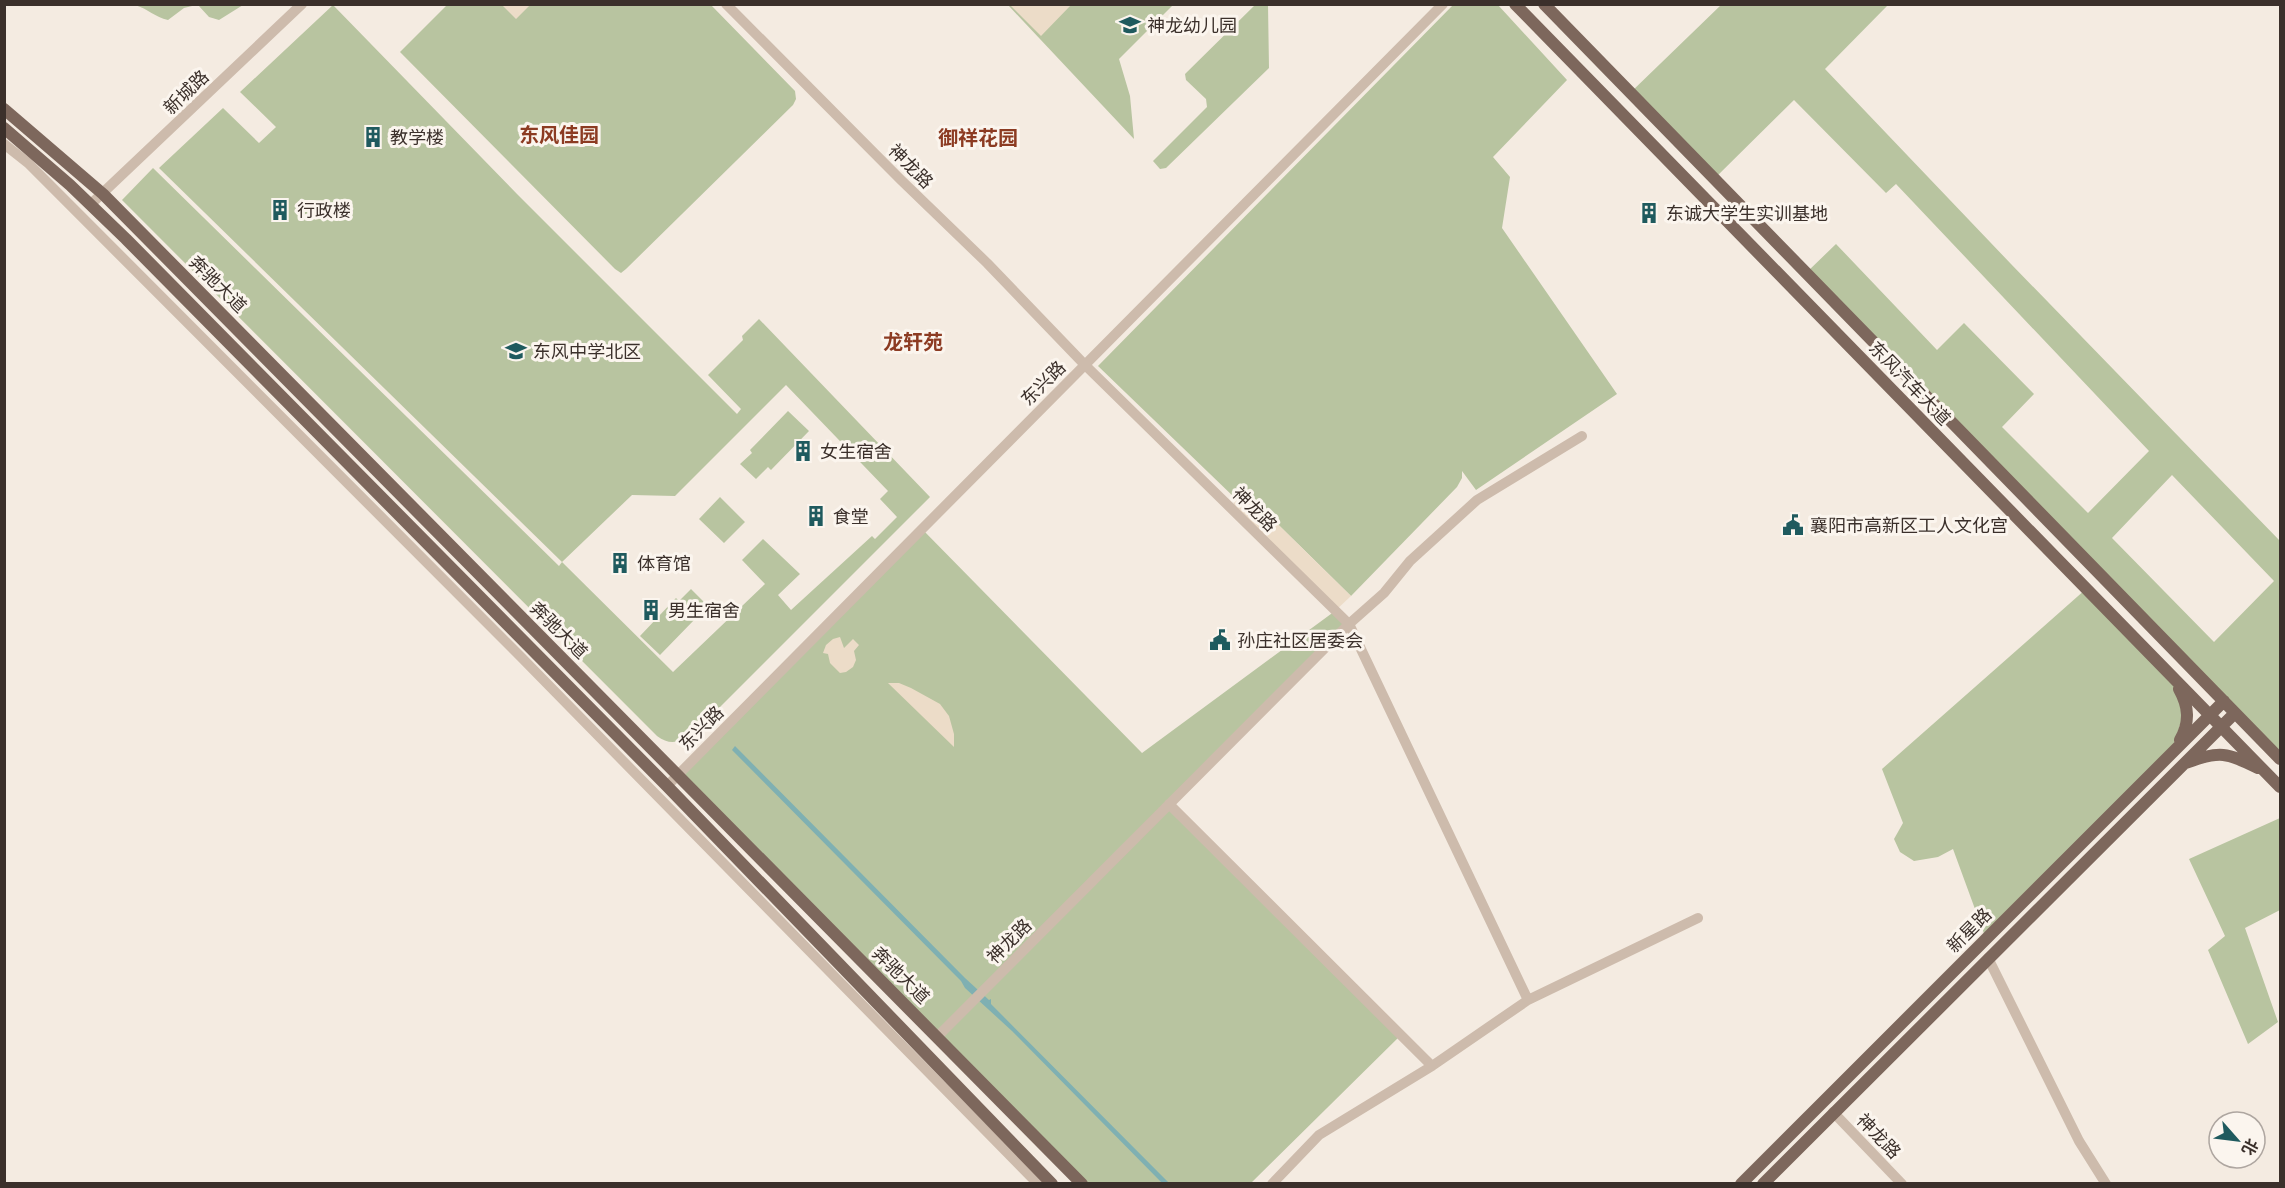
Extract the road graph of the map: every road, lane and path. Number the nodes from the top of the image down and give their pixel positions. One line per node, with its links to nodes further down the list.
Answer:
1 (302, 4): 9 (street, 新城路)
2 (726, 4): 15 (street, 神龙路)
3 (1443, 4): 15 (street, 东兴路)
4 (1515, 4): 18 (main road, 东风汽车大道)
5 (1544, 4): 19 (main road, 东风汽车大道)
6 (4, 108): 9 (main road, 奔驰大道)
7 (4, 128): 10 (main road, 奔驰大道)
8 (4, 144): 12 (street)
9 (103, 194): 10 (street, 新城路); 29 (main road, 奔驰大道)
10 (91, 204): 11 (main road, 奔驰大道)
11 (126, 239): 12 (street); 13 (main road, 奔驰大道)
12 (115, 251): 14 (street)
13 (178, 292): 14 (street); 20 (main road, 奔驰大道)
14 (167, 303): 23 (street)
15 (1085, 365): 17 (street, 神龙路); 29 (street, 东兴路)
16 (1582, 436): 17 (street)
17 (1349, 624): 32 (street, 神龙路); 35 (street)
18 (2171, 675): 22 (main road, 东风汽车大道); 25 (main road)
19 (2224, 701): 21 (main road, 东风汽车大道); 22 (main road, 新星路)
20 (591, 709): 23 (street); 30 (main road, 奔驰大道)
21 (2235, 712): 24 (main road, 新星路); 26 (main road, 东风汽车大道)
22 (2210, 715): 24 (main road, 东风汽车大道); 25 (main road, 新星路)
23 (582, 719): 39 (street)
24 (2221, 726): 27 (main road, 新星路); 28 (main road, 东风汽车大道)
25 (2171, 754): 43 (main road, 新星路)
26 (2280, 759)
27 (2182, 765): 28 (main road); 34 (main road, 新星路)
28 (2266, 772): 31 (main road, 东风汽车大道)
29 (677, 775): 30 (street, 东兴路); 36 (main road, 奔驰大道)
30 (667, 786): 40 (main road, 奔驰大道)
31 (2280, 787)
32 (1169, 804): 36 (street, 神龙路); 37 (street)
33 (1698, 918): 35 (street)
34 (1988, 958): 38 (main road, 新星路); 46 (street)
35 (1528, 1000): 37 (street)
36 (937, 1037): 41 (main road, 奔驰大道)
37 (1432, 1066): 42 (street)
38 (1833, 1112): 44 (main road, 新星路); 45 (street, 神龙路)
39 (1038, 1184)
40 (1052, 1184)
41 (1082, 1184)
42 (1272, 1184)
43 (1741, 1184)
44 (1763, 1184)
45 (1902, 1184)
46 (2106, 1184)

